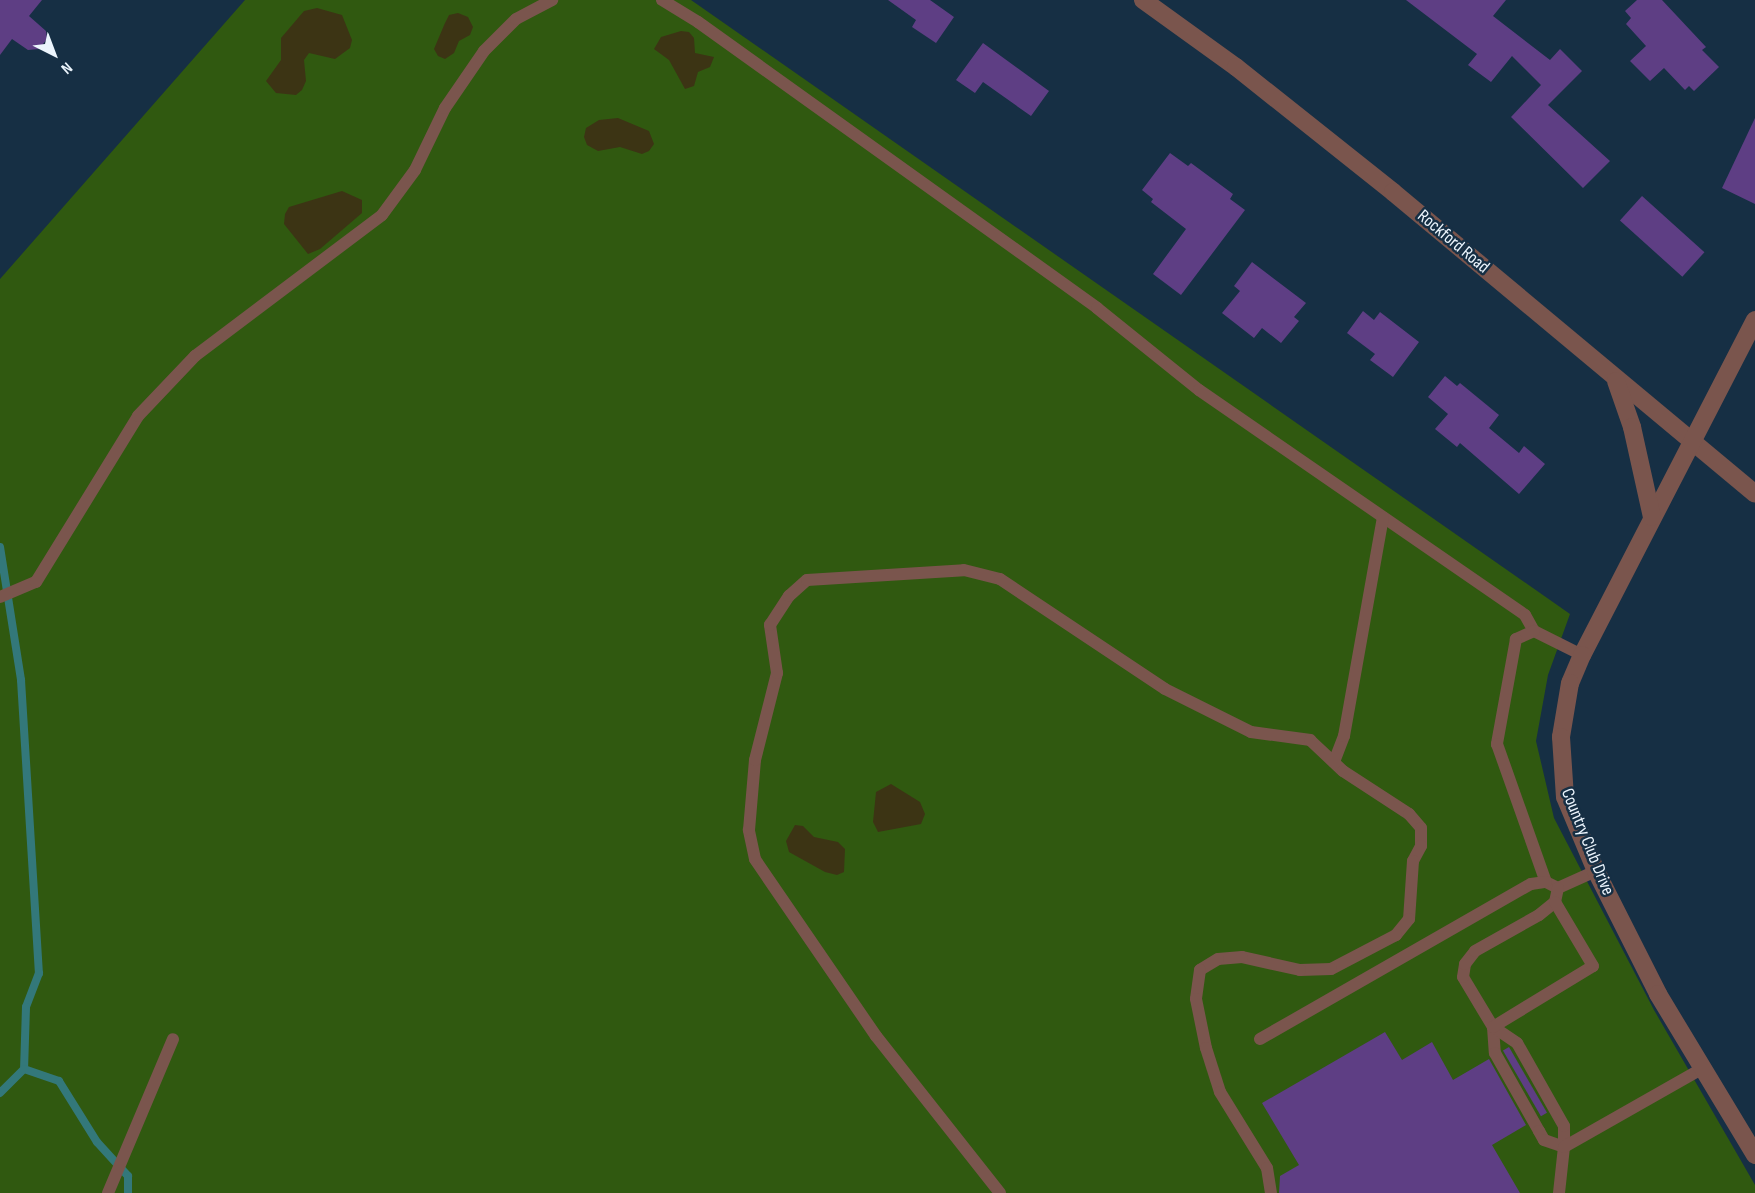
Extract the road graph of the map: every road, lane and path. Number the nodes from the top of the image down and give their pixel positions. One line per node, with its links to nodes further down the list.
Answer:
1 (552, 0): 10 (lane)
2 (662, 0): 8 (lane)
3 (1143, 0): 5 (street, Rockford Road)
4 (1755, 320): 6 (street, Country Club Drive)
5 (1615, 379): 6 (street, Rockford Road); 9 (street)
6 (1691, 443): 7 (street, Rockford Road); 9 (street, Country Club Drive)
7 (1755, 494)
8 (1383, 517): 11 (lane); 13 (lane)
9 (1653, 518): 12 (street, Country Club Drive)
10 (0, 597)
11 (1534, 631): 12 (lane); 15 (lane)
12 (1582, 655): 14 (street, Country Club Drive)
13 (1334, 762): 25 (lane); 26 (lane)
14 (1596, 871): 16 (lane); 21 (street, Country Club Drive)
15 (1546, 882): 16 (lane); 20 (lane)
16 (1558, 888): 17 (lane)
17 (1555, 902): 18 (lane); 18 (lane)
18 (1494, 1027): 22 (lane); 22 (lane)
19 (173, 1039): 24 (lane)
20 (1260, 1039)
21 (1703, 1068): 22 (lane); 23 (street, Country Club Drive)
22 (1564, 1147): 27 (lane)
23 (1755, 1155)
24 (109, 1190)
25 (1000, 1193)
26 (1271, 1193)
27 (1559, 1193)

